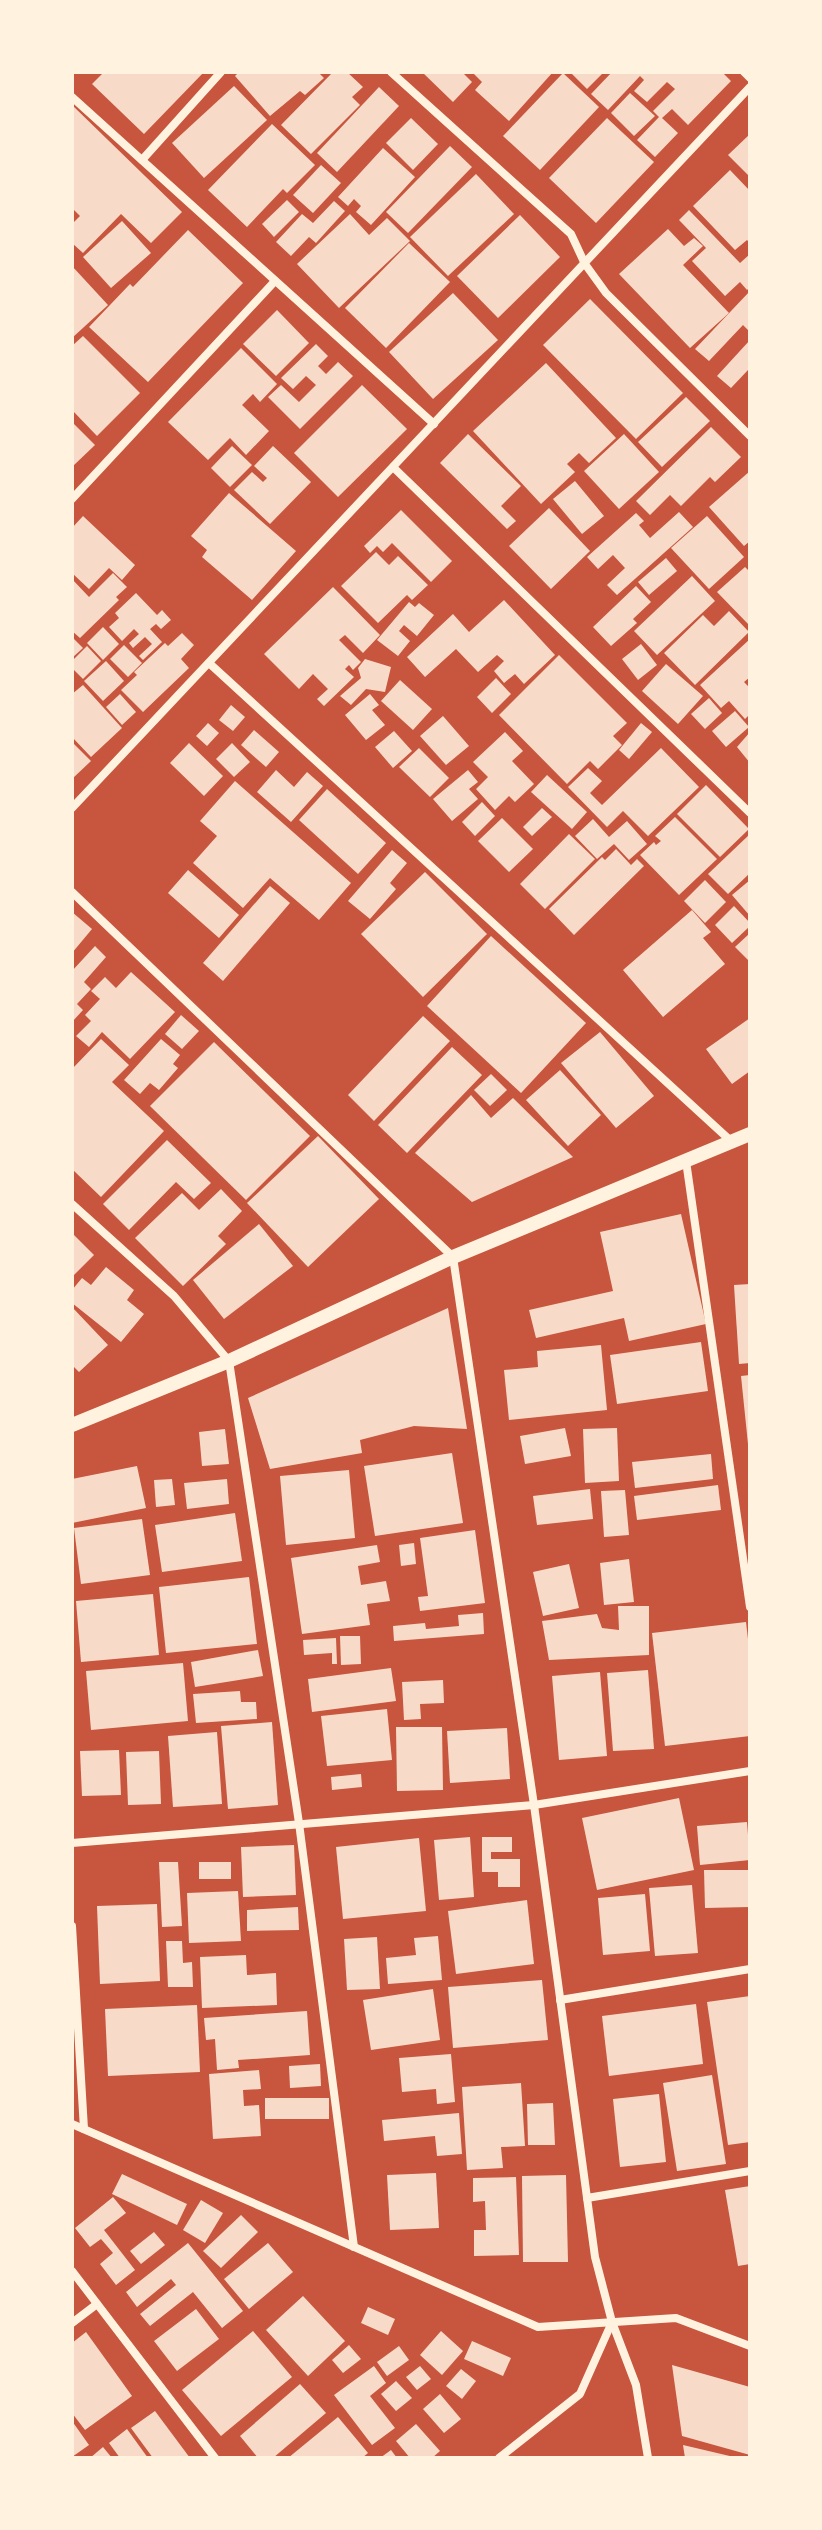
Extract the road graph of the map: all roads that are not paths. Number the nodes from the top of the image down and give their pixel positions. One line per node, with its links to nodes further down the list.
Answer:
1 (221, 72): 7 (street)
2 (391, 72): 8 (street)
3 (744, 72): 4 (street)
4 (750, 78)
5 (750, 87): 8 (street)
6 (72, 97): 7 (street)
7 (142, 160): 9 (street)
8 (585, 264): 10 (street); 11 (street)
9 (275, 281): 10 (street); 13 (street)
10 (434, 424): 12 (street)
11 (750, 436)
12 (393, 467): 14 (street); 16 (street)
13 (72, 499)
14 (209, 663): 15 (street); 19 (street)
15 (72, 808)
16 (750, 813)
17 (72, 892): 22 (street)
18 (750, 1134): 19 (street)
19 (732, 1142): 20 (street)
20 (686, 1161): 22 (street); 25 (street)
21 (72, 1204): 23 (street)
22 (453, 1257): 23 (street); 27 (street)
23 (229, 1361): 24 (street); 28 (street)
24 (72, 1425)
25 (750, 1607)
26 (750, 1771): 27 (street)
27 (534, 1805): 28 (street); 32 (street)
28 (299, 1823): 29 (street); 37 (street)
29 (72, 1843)
30 (72, 1926): 34 (street)
31 (750, 1969): 32 (street)
32 (560, 2000): 36 (street)
33 (72, 2124): 34 (street)
34 (84, 2129): 37 (street)
35 (750, 2171): 36 (street)
36 (587, 2198): 40 (street)
37 (354, 2247): 40 (street)
38 (72, 2271): 39 (street)
39 (97, 2304): 41 (street); 43 (street)
40 (612, 2322): 42 (street); 44 (street); 45 (street)
41 (72, 2323)
42 (750, 2346)
43 (215, 2458)
44 (499, 2458)
45 (648, 2458)

